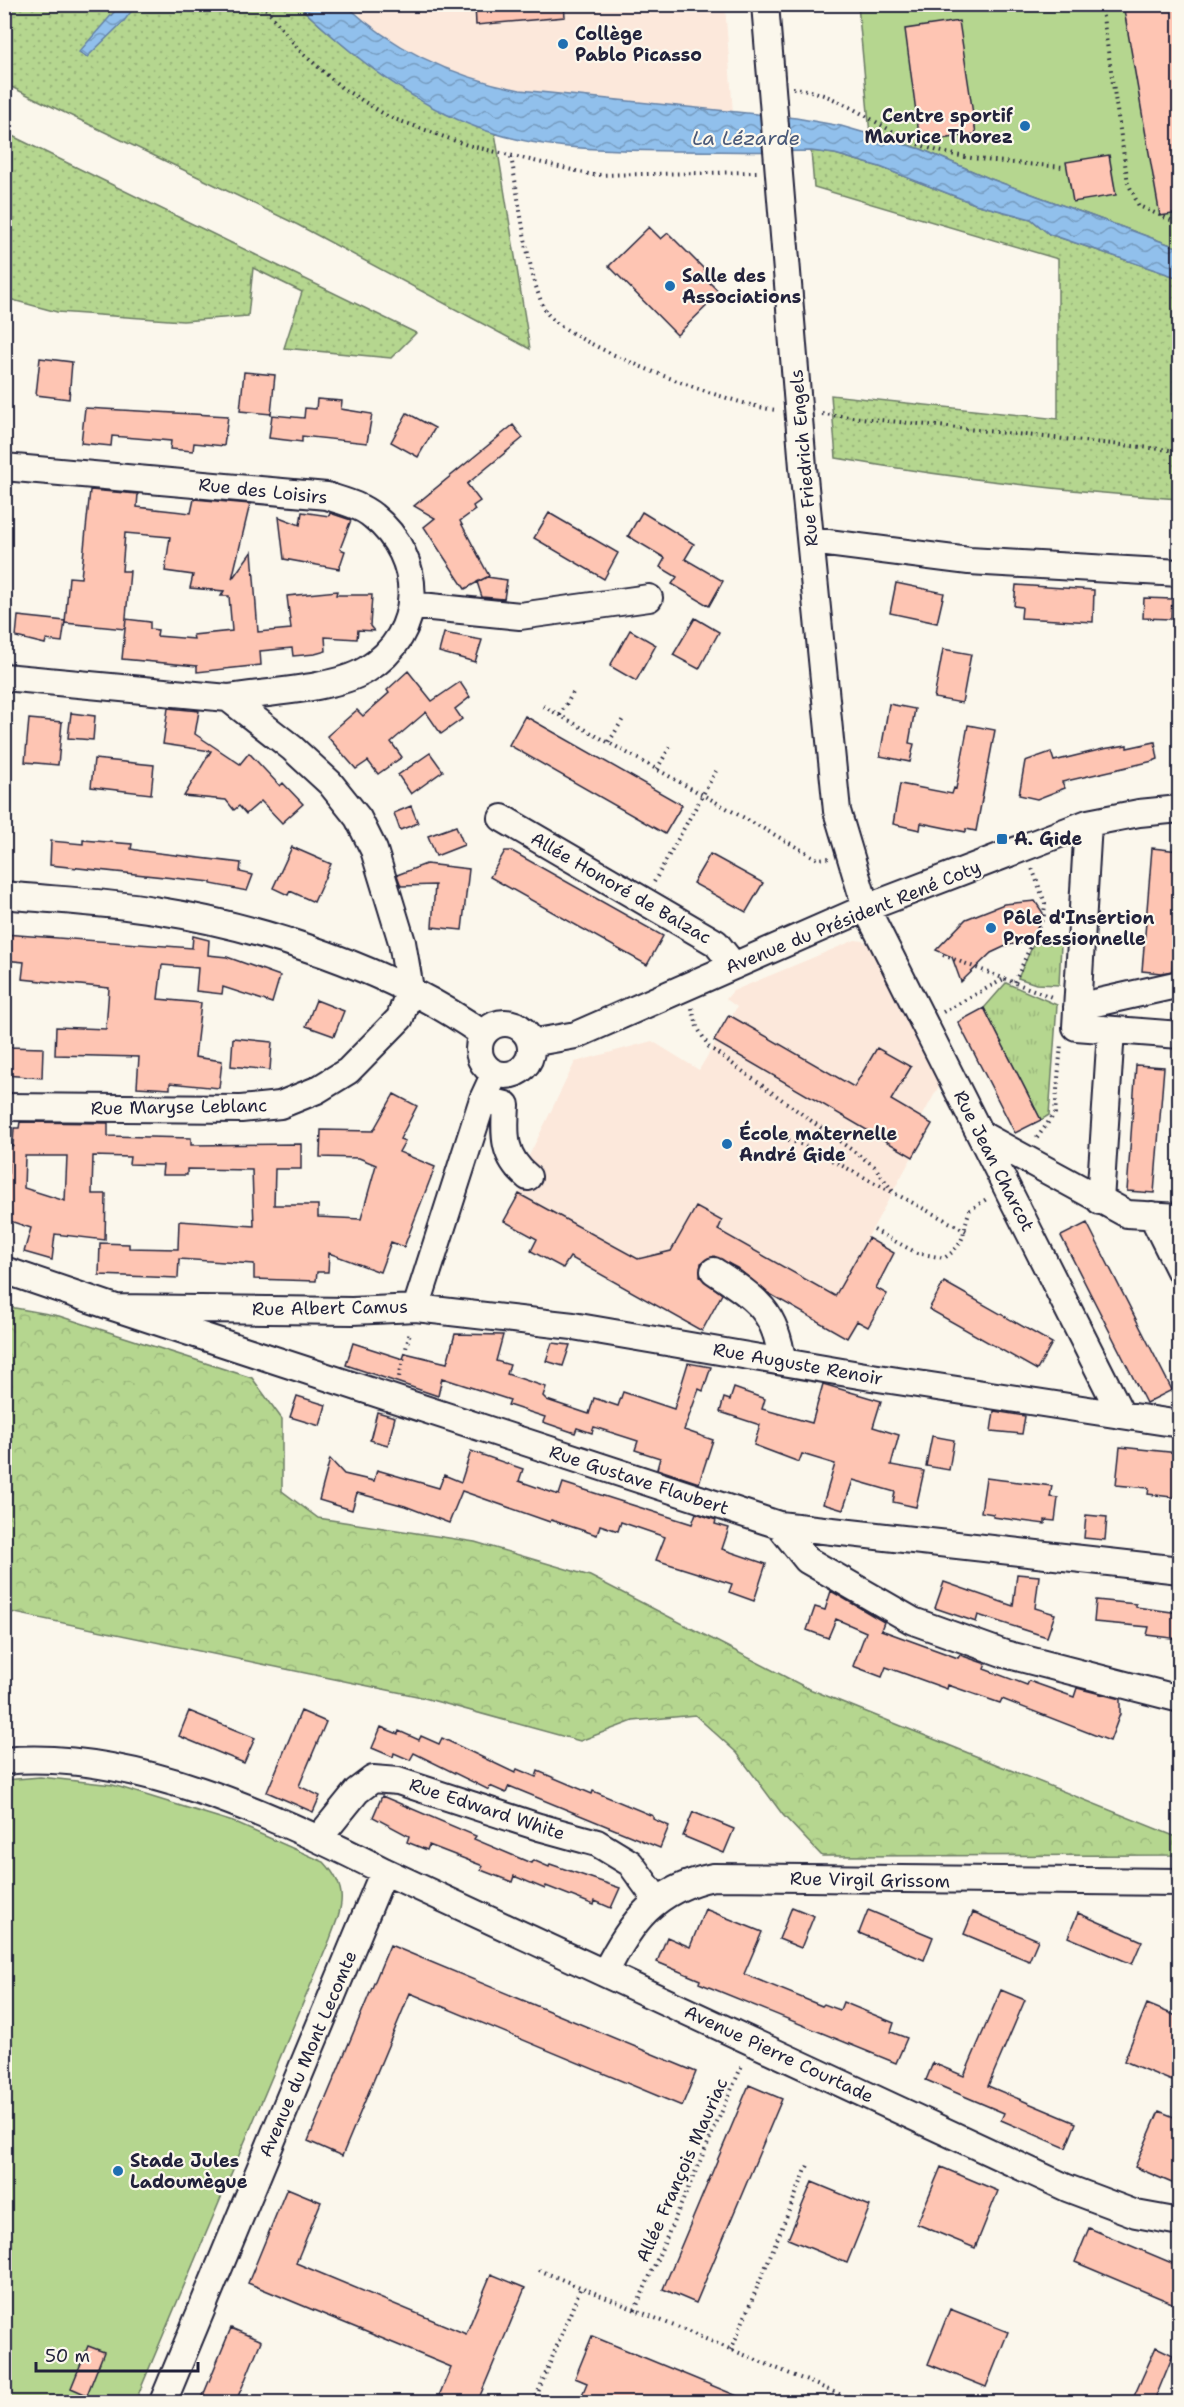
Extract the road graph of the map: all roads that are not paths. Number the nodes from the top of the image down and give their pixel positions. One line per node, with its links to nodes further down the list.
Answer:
1 (765, 4): 3 (street, Rue Friedrich Engels)
2 (4, 467): 6 (street, Rue des Loisirs)
3 (812, 541): 4 (street); 13 (street, Rue Friedrich Engels)
4 (1179, 573)
5 (649, 598): 6 (street)
6 (411, 605): 8 (street, Rue des Loisirs)
7 (4, 677): 8 (street, Rue des Loisirs)
8 (228, 698): 16 (street)
9 (1179, 809): 11 (street, Avenue du Président René Coty)
10 (502, 818): 14 (street, Allée Honoré de Balzac)
11 (1088, 823): 13 (street, Avenue du Président René Coty); 17 (street)
12 (4, 895): 16 (street)
13 (866, 908): 14 (street, Avenue du Président René Coty); 25 (street, Rue Jean Charcot)
14 (734, 966): 21 (street, Avenue du Président René Coty)
15 (1179, 984): 17 (street)
16 (410, 989): 19 (street); 24 (street, Rue Maryse Leblanc)
17 (1077, 1007): 18 (street)
18 (1111, 1030): 20 (street); 27 (street)
19 (483, 1034): 21 (street); 22 (street)
20 (1179, 1035)
21 (531, 1043): 22 (street)
22 (495, 1073): 23 (street, Rue Albert Camus)
23 (483, 1099): 26 (street); 34 (street, Rue Albert Camus)
24 (4, 1107)
25 (980, 1134): 27 (street); 36 (street, Rue Jean Charcot)
26 (528, 1178)
27 (1100, 1201): 28 (street)
28 (1152, 1215): 29 (street); 32 (street)
29 (1179, 1217)
30 (4, 1270): 33 (street, Rue Albert Camus)
31 (714, 1271): 35 (street)
32 (1179, 1271)
33 (116, 1308): 34 (street, Rue Albert Camus); 38 (street, Rue Gustave Flaubert)
34 (416, 1308): 35 (street, Rue Auguste Renoir)
35 (782, 1361): 36 (street, Rue Auguste Renoir)
36 (1121, 1414): 37 (street, Rue Auguste Renoir)
37 (1179, 1424)
38 (779, 1525): 39 (street, Rue Gustave Flaubert); 40 (street)
39 (1179, 1570)
40 (1179, 1699)
41 (4, 1761): 42 (street, Avenue Pierre Courtade)
42 (319, 1838): 43 (street, Avenue Pierre Courtade); 45 (street, Rue Edward White)
43 (384, 1871): 46 (street, Avenue Pierre Courtade); 48 (street, Avenue du Mont Lecomte)
44 (1179, 1882): 45 (street, Rue Virgil Grissom)
45 (657, 1900): 46 (street, Rue Virgil Grissom)
46 (605, 1973): 47 (street, Avenue Pierre Courtade)
47 (1179, 2222)
48 (163, 2403)

